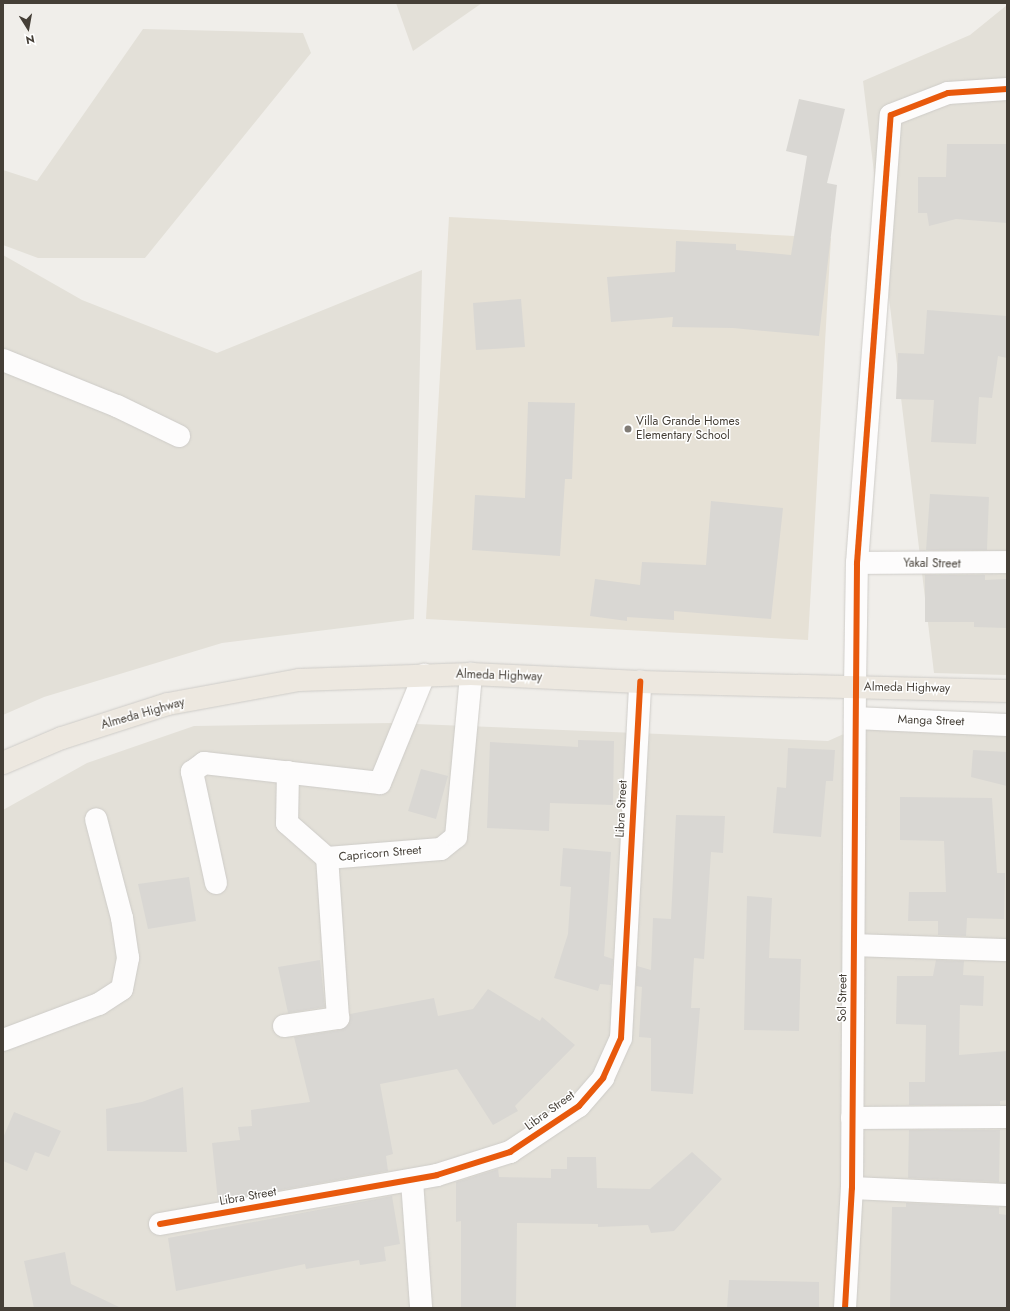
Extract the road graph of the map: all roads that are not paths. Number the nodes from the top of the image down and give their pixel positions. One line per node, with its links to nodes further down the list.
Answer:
1 (1007, 89): 5 (street, Sol Street)
2 (3, 360): 3 (street)
3 (179, 436)
4 (1007, 562): 5 (street, Yakal Street)
5 (857, 563): 9 (street, Sol Street)
6 (471, 674): 7 (highway, Almeda Highway); 8 (highway, Almeda Highway); 16 (street, Capricorn Street)
7 (424, 675): 13 (highway, Almeda Highway); 14 (street)
8 (640, 682): 9 (highway, Almeda Highway); 24 (street, Libra Street)
9 (855, 687): 10 (highway, Almeda Highway); 11 (street, Sol Street)
10 (1007, 691)
11 (855, 718): 12 (street, Manga Street); 18 (street, Sol Street)
12 (1007, 725)
13 (3, 762)
14 (288, 772): 16 (street); 17 (street)
15 (96, 819): 21 (street)
16 (327, 858): 20 (street, Capricorn Street)
17 (216, 883)
18 (855, 945): 19 (street); 23 (street, Sol Street)
19 (1007, 950)
20 (284, 1026)
21 (3, 1040)
22 (1007, 1116): 23 (street)
23 (852, 1118): 25 (street, Sol Street)
24 (412, 1181): 27 (street, Libra Street); 28 (street)
25 (852, 1188): 26 (street); 29 (street, Sol Street)
26 (1007, 1195)
27 (160, 1224)
28 (421, 1308)
29 (845, 1308)

